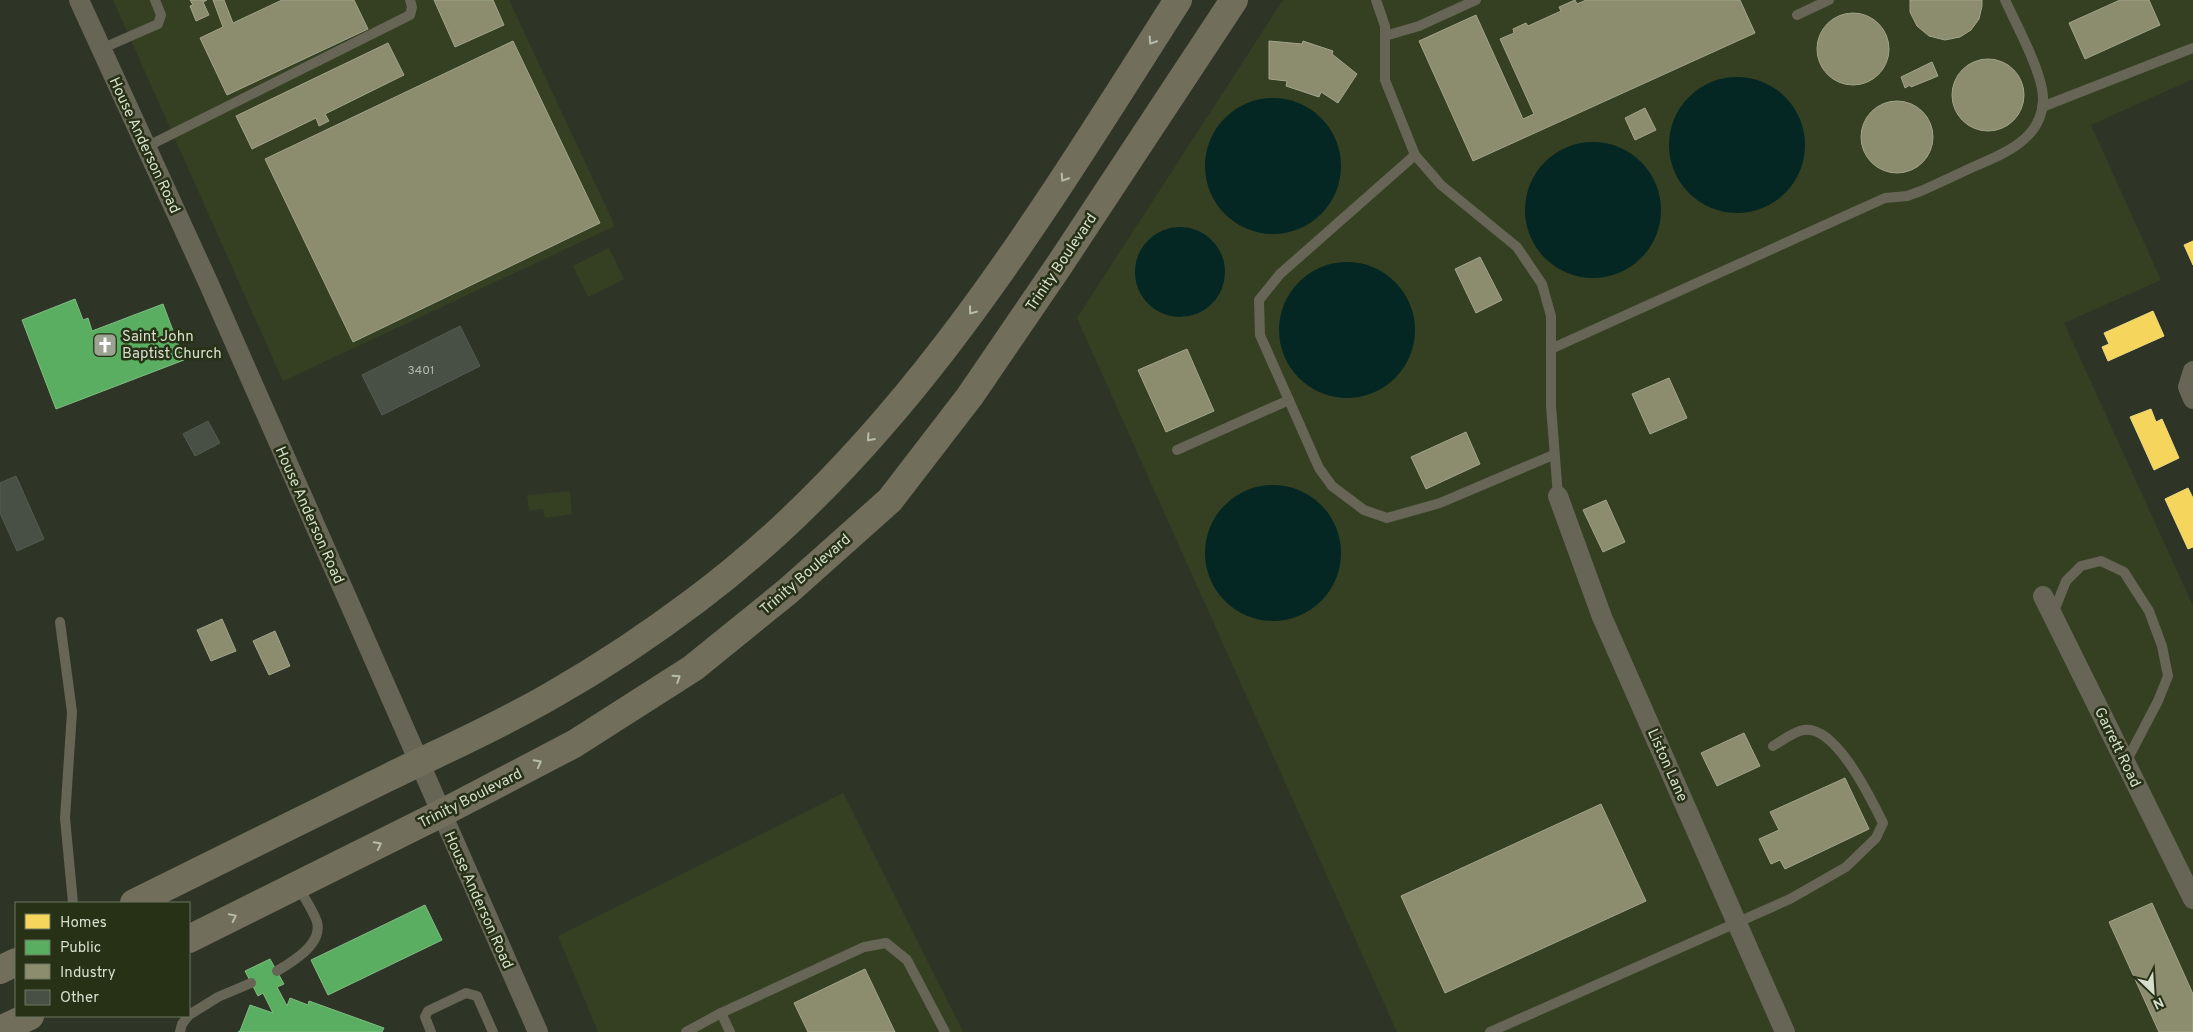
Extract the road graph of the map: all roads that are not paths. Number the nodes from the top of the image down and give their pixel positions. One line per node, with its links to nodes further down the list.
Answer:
1 (79, 0): 13 (street, House Anderson Road)
2 (155, 0): 13 (lane)
3 (410, 0): 15 (lane)
4 (1178, 0): 29 (main road, one-way to 29)
5 (1234, 0): 30 (main road, Trinity Boulevard, one-way to 5)
6 (1376, 0): 11 (lane)
7 (1476, 0): 11 (lane)
8 (1830, 0): 10 (lane)
9 (2005, 0): 14 (lane)
10 (1797, 15)
11 (1385, 36): 16 (lane)
12 (2193, 48): 14 (lane)
13 (101, 49): 15 (street, House Anderson Road)
14 (2042, 107): 17 (lane)
15 (146, 147): 29 (street, House Anderson Road)
16 (1415, 155): 17 (lane); 20 (lane)
17 (1552, 348): 22 (lane)
18 (2193, 371): 19 (street)
19 (2193, 399)
20 (1289, 400): 21 (lane); 22 (lane)
21 (1178, 450)
22 (1554, 455): 23 (lane)
23 (1558, 496): 35 (street, Liston Lane)
24 (2043, 596): 25 (street, Garrett Road)
25 (2052, 615): 28 (street, Garrett Road); 28 (lane)
26 (60, 622): 33 (lane)
27 (1773, 746): 35 (lane)
28 (2125, 762): 32 (street, Garrett Road)
29 (418, 763): 30 (street, House Anderson Road); 34 (main road)
30 (440, 814): 31 (main road, Trinity Boulevard, one-way to 30); 49 (street, House Anderson Road)
31 (298, 886): 36 (main road, Trinity Boulevard, one-way to 31); 39 (lane)
32 (2193, 899)
33 (73, 902)
34 (136, 902)
35 (1737, 921): 53 (lane); 54 (street, Liston Lane)
36 (190, 938)
37 (15, 962): 38 (main road)
38 (0, 970)
39 (277, 971)
40 (251, 983): 42 (lane)
41 (721, 1013): 50 (lane); 51 (lane); 52 (lane)
42 (190, 1015)
43 (28, 1017): 45 (main road)
44 (188, 1017): 46 (lane)
45 (0, 1030)
46 (180, 1032)
47 (431, 1032): 48 (lane)
48 (493, 1032)
49 (538, 1032)
50 (686, 1032)
51 (730, 1032)
52 (946, 1032)
53 (1490, 1032)
54 (1785, 1032)

